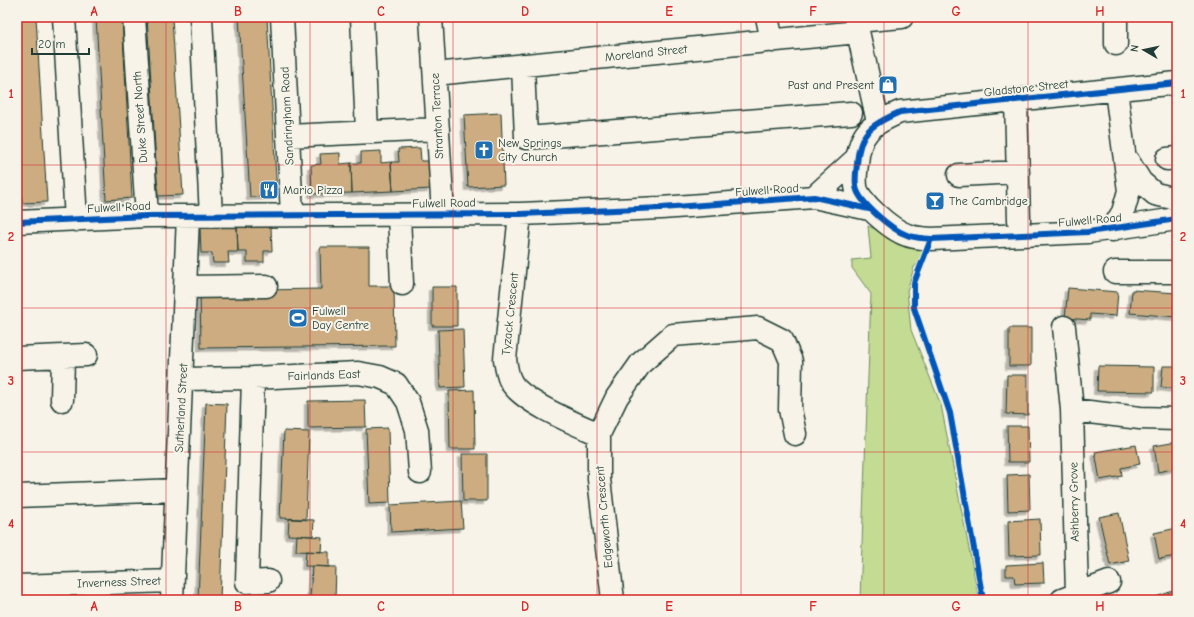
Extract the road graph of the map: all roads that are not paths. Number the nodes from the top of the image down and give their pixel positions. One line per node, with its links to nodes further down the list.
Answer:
1 (64, 17): 38 (street)
2 (134, 17): 34 (street, Duke Street North)
3 (201, 17): 36 (street)
4 (282, 17): 22 (street, Sandringham Road)
5 (362, 17): 21 (street)
6 (431, 17): 14 (street, Stranton Terrace)
7 (767, 17): 11 (street)
8 (902, 17): 10 (street, Moreland Street)
9 (1116, 17): 12 (street)
10 (856, 23): 11 (street, Moreland Street); 19 (street)
11 (772, 40): 13 (street, Moreland Street)
12 (1116, 44)
13 (523, 65): 14 (street, Moreland Street); 18 (street)
14 (434, 74): 20 (street, Stranton Terrace)
15 (1177, 83): 16 (street, Gladstone Street)
16 (1116, 90): 17 (street, Gladstone Street); 23 (street)
17 (1016, 100): 19 (street, Gladstone Street); 25 (street)
18 (851, 113)
19 (878, 122): 24 (street, Fulwell Road)
20 (438, 129): 21 (street); 30 (street, Stranton Terrace)
21 (367, 132): 22 (street)
22 (288, 136): 32 (street, Sandringham Road)
23 (1125, 154): 28 (street); 41 (street)
24 (857, 158): 27 (street, Fulwell Road); 29 (street, Fulwell Road)
25 (1018, 172): 26 (street); 39 (street)
26 (959, 176)
27 (814, 197): 29 (street, Fulwell Road); 31 (street, Fulwell Road)
28 (1177, 199)
29 (869, 209): 41 (street, Fulwell Road)
30 (443, 214): 31 (street, Fulwell Road); 33 (street, Fulwell Road)
31 (520, 214): 56 (street, Tyzack Crescent)
32 (292, 215): 33 (street, Fulwell Road); 36 (street, Fulwell Road)
33 (399, 215): 44 (street)
34 (147, 216): 35 (street, Fulwell Road); 38 (street, Fulwell Road)
35 (188, 216): 36 (street, Fulwell Road); 46 (street, Sutherland Street)
36 (211, 216)
37 (1177, 219): 41 (street, Fulwell Road)
38 (76, 220): 40 (street, Fulwell Road)
39 (1019, 220)
40 (17, 222)
41 (1112, 230)
42 (1115, 272): 43 (street)
43 (1177, 272)
44 (402, 284)
45 (266, 286): 46 (street)
46 (186, 288): 52 (street, Sutherland Street)
47 (1064, 327): 54 (street, Ashberry Grove)
48 (86, 355): 49 (street)
49 (63, 357): 50 (street); 53 (street)
50 (17, 358)
51 (254, 378): 52 (street, Fairlands East); 58 (street, Fairlands East); 61 (street)
52 (182, 379): 59 (street, Sutherland Street)
53 (62, 400)
54 (1072, 410): 55 (street); 65 (street, Ashberry Grove)
55 (1177, 419)
56 (599, 434): 57 (street); 66 (street, Edgeworth Crescent)
57 (795, 434)
58 (420, 472)
59 (177, 490): 60 (street); 64 (street, Sutherland Street)
60 (17, 496)
61 (268, 581)
62 (1110, 582): 65 (street, Ashberry Grove)
63 (17, 586): 64 (street, Inverness Street)
64 (172, 590)
65 (1069, 597)
66 (613, 600)

